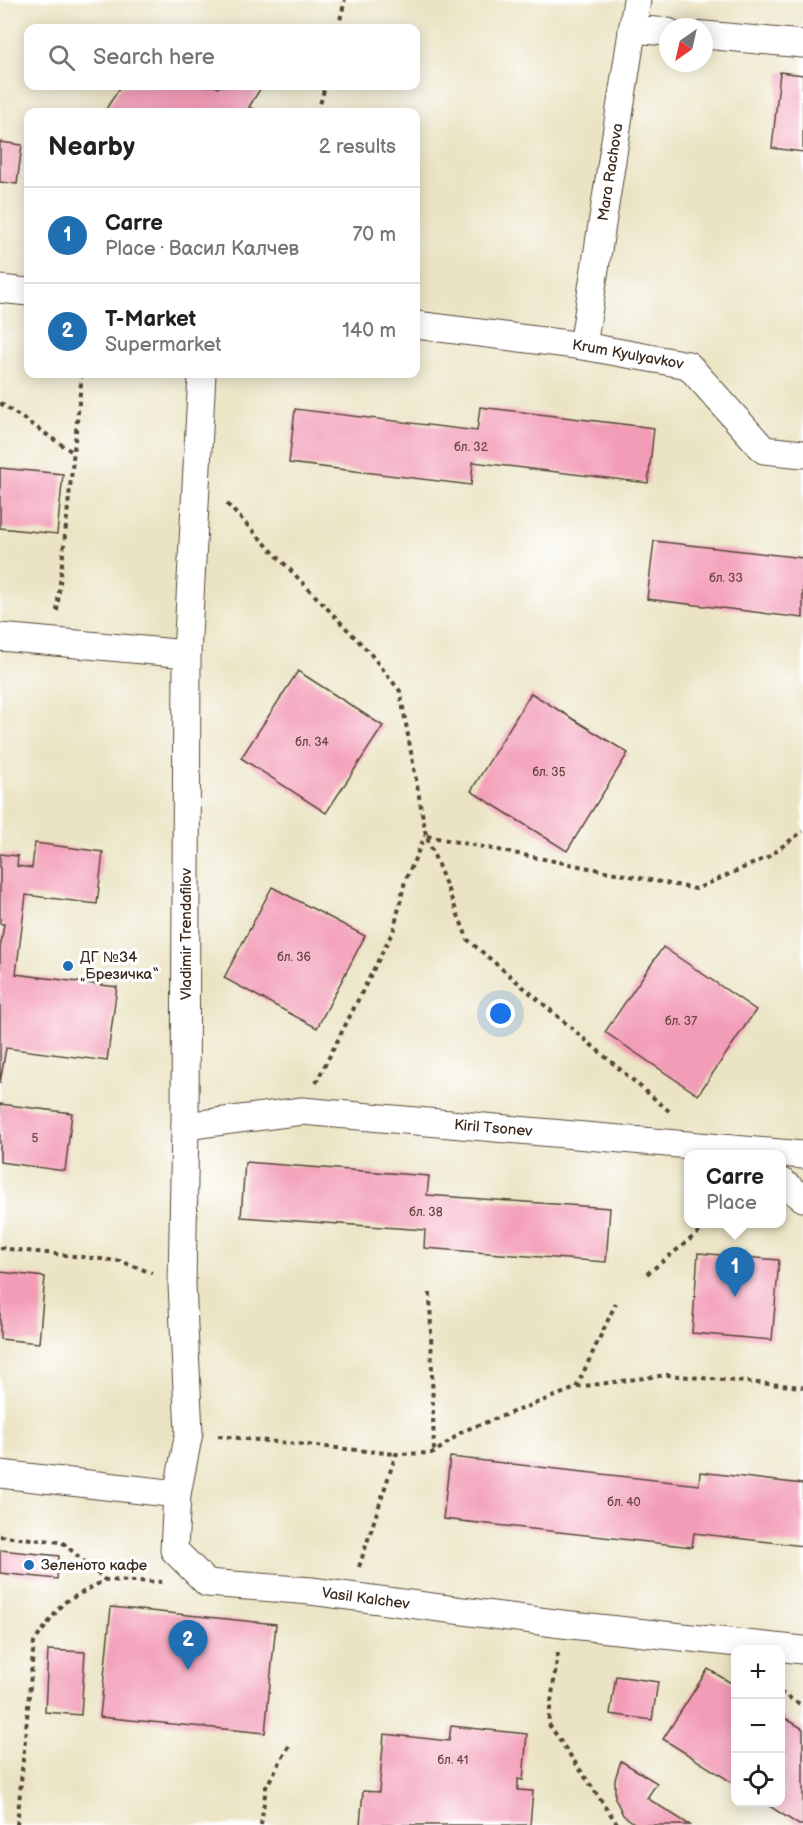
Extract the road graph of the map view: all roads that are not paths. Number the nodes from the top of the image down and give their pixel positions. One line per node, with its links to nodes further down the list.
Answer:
1 (637, 0): 2 (street, Mara Rachova)
2 (632, 29): 3 (street); 9 (street, Mara Rachova)
3 (659, 31)
4 (713, 36): 5 (street)
5 (803, 44)
6 (0, 289): 7 (street)
7 (24, 292)
8 (420, 326): 9 (street, Krum Kyulyavkov)
9 (583, 346): 11 (street, Krum Kyulyavkov)
10 (202, 378): 13 (street, Vladimir Trendafilov)
11 (803, 454)
12 (0, 637): 13 (street)
13 (187, 654): 14 (street, Vladimir Trendafilov)
14 (185, 1126): 15 (street, Kiril Tsonev); 21 (street, Vladimir Trendafilov)
15 (721, 1150)
16 (786, 1154): 17 (street, Kiril Tsonev)
17 (803, 1155)
18 (786, 1185): 19 (street)
19 (803, 1198)
20 (0, 1474): 21 (street)
21 (177, 1494): 22 (street, Vasil Kalchev)
22 (803, 1650)

